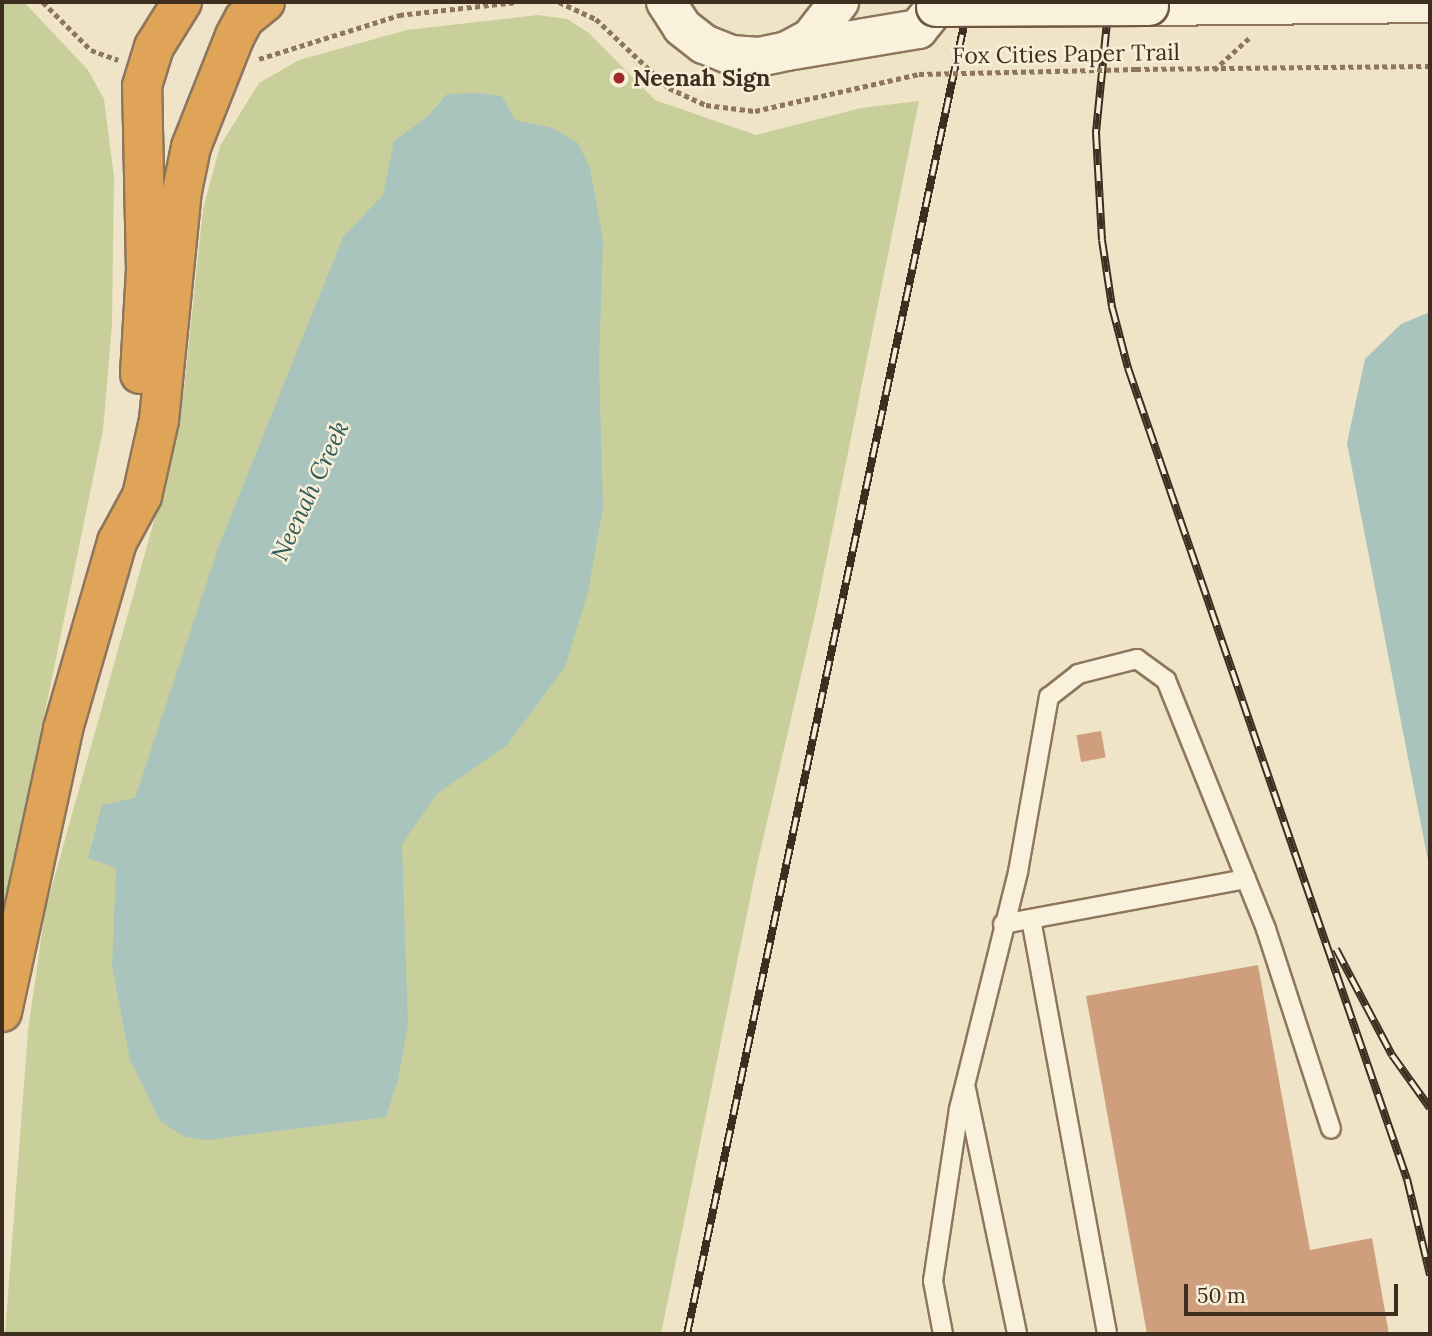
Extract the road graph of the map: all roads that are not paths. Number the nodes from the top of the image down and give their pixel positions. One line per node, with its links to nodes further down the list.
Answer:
1 (182, 2): 9 (highway)
2 (265, 2): 9 (highway)
3 (641, 2): 7 (main road)
4 (839, 2): 8 (main road)
5 (1430, 3): 6 (main road, bridge)
6 (935, 4): 8 (main road)
7 (674, 15): 8 (main road)
8 (787, 51)
9 (117, 542): 13 (highway)
10 (1245, 879): 11 (lane); 12 (lane); 15 (lane)
11 (1031, 919): 12 (lane); 18 (lane)
12 (1003, 924): 14 (lane)
13 (2, 1012)
14 (965, 1082): 16 (lane); 17 (lane)
15 (1331, 1129)
16 (943, 1334)
17 (1017, 1334)
18 (1107, 1334)

